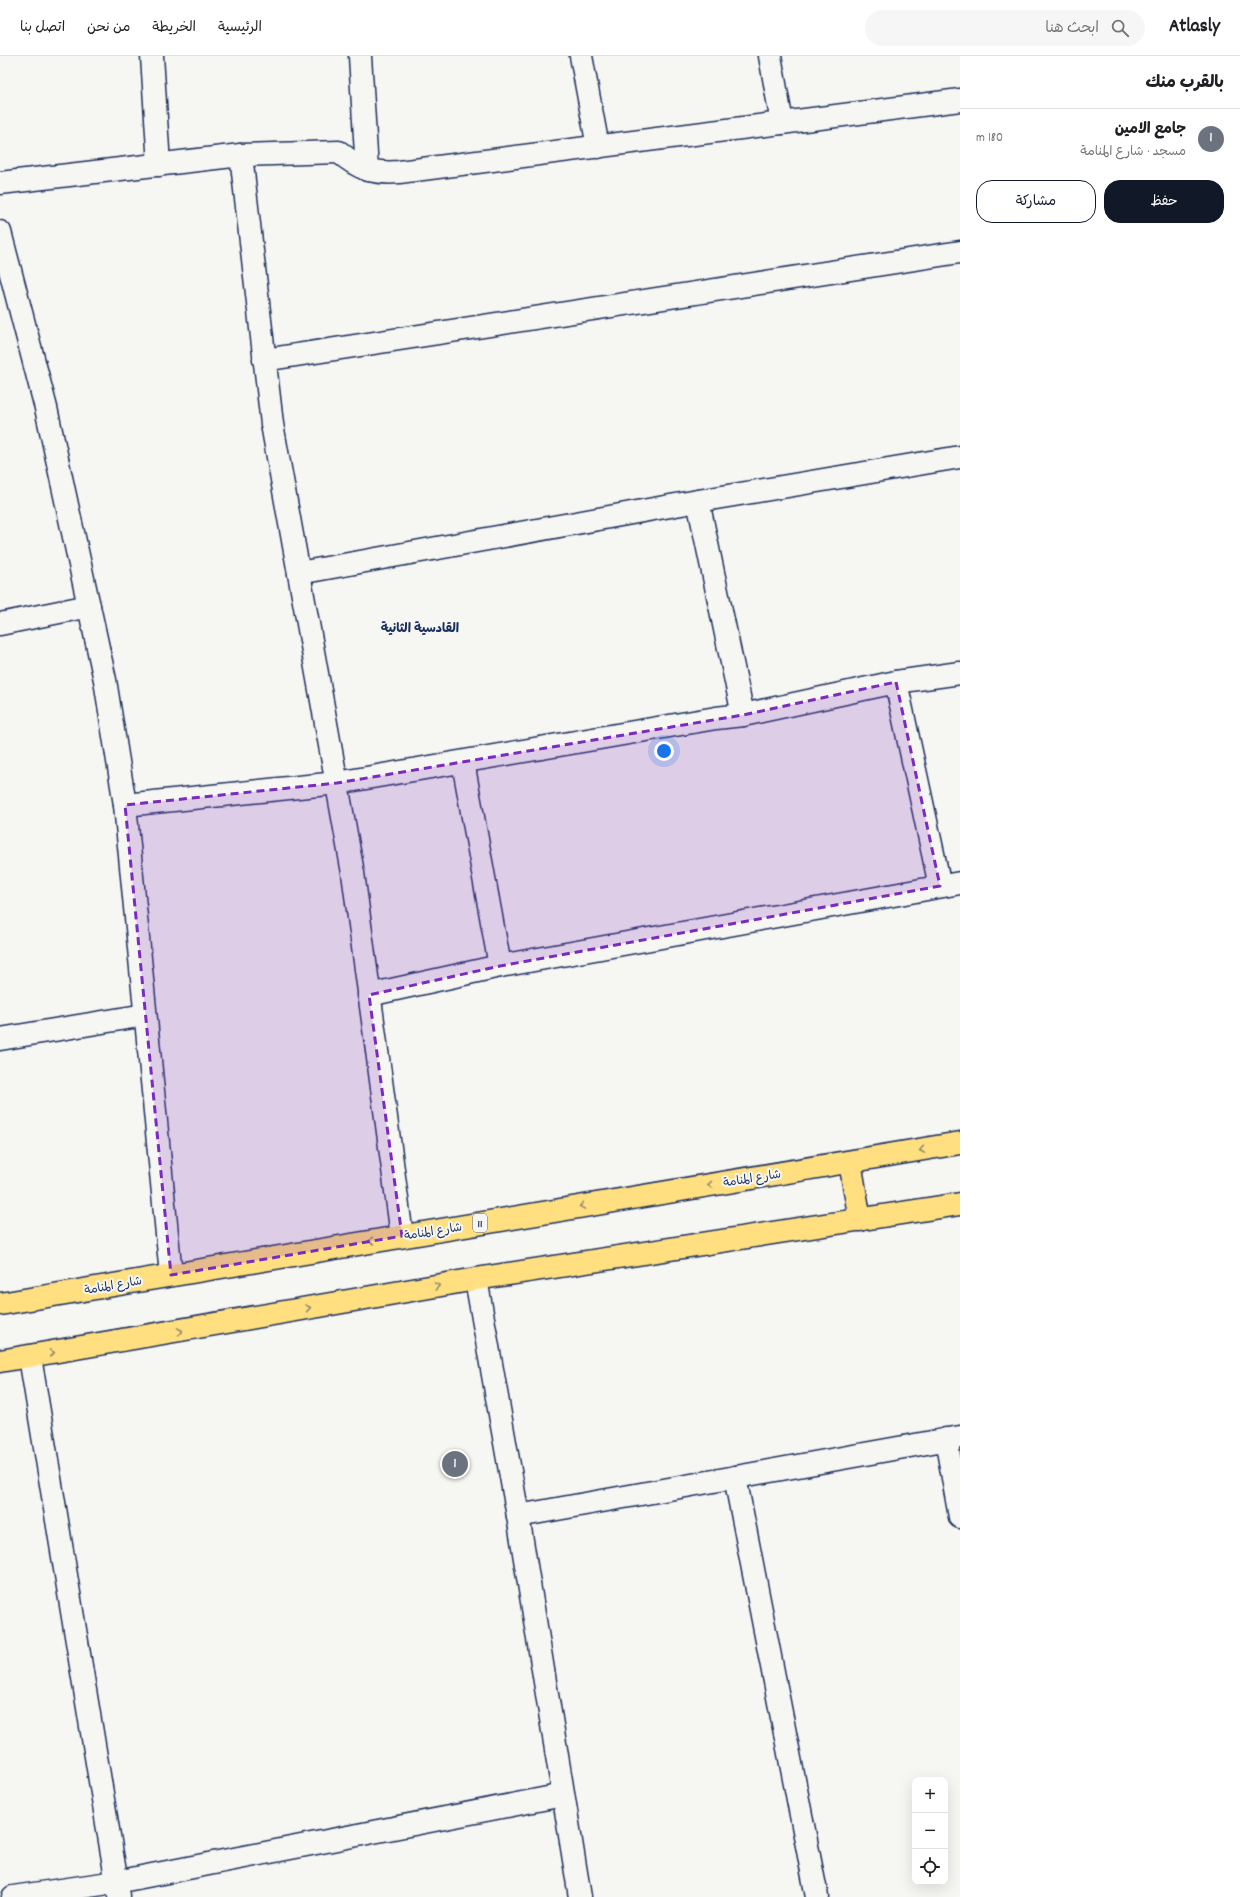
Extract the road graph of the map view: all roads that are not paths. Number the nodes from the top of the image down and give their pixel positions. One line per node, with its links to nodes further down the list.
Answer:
1 (152, 56): 9 (street)
2 (360, 56): 10 (street)
3 (581, 56): 7 (street)
4 (770, 56): 6 (street)
5 (960, 100): 6 (street)
6 (782, 123): 7 (street)
7 (598, 147): 10 (street)
8 (241, 155): 9 (street); 10 (street); 14 (street)
9 (159, 165): 11 (street)
10 (367, 170)
11 (0, 183)
12 (0, 232): 18 (street)
13 (960, 252): 14 (street)
14 (264, 360): 17 (street)
15 (960, 457): 16 (street)
16 (698, 501): 17 (street); 22 (street)
17 (299, 573): 24 (street)
18 (89, 606): 19 (street); 25 (street)
19 (0, 624)
20 (960, 673): 21 (street)
21 (896, 682): 22 (street); 26 (street)
22 (744, 715): 23 (street)
23 (463, 762): 24 (street); 27 (street)
24 (337, 783): 25 (street); 28 (street)
25 (125, 805): 29 (street)
26 (950, 884): 27 (street)
27 (500, 966): 28 (street)
28 (369, 995): 35 (street)
29 (145, 1015): 30 (street); 36 (street)
30 (0, 1039)
31 (960, 1143): 32 (highway, شارع المنامة / 11, one-way to 32)
32 (850, 1162): 34 (highway); 35 (highway, شارع المنامة / 11, one-way to 35)
33 (960, 1204): 34 (highway)
34 (860, 1220): 37 (highway)
35 (402, 1236): 36 (highway, شارع المنامة / 11, one-way to 36)
36 (171, 1275): 38 (highway, شارع المنامة / 11)
37 (476, 1279): 39 (highway, one-way to 37); 43 (street)
38 (0, 1304)
39 (30, 1357): 40 (highway); 46 (street)
40 (0, 1361)
41 (953, 1438): 42 (street); 44 (street)
42 (734, 1477): 43 (street); 49 (street)
43 (518, 1516): 45 (street)
44 (960, 1517)
45 (563, 1795): 46 (street); 48 (street)
46 (118, 1890): 47 (street)
47 (13, 1897)
48 (580, 1897)
49 (817, 1897)

